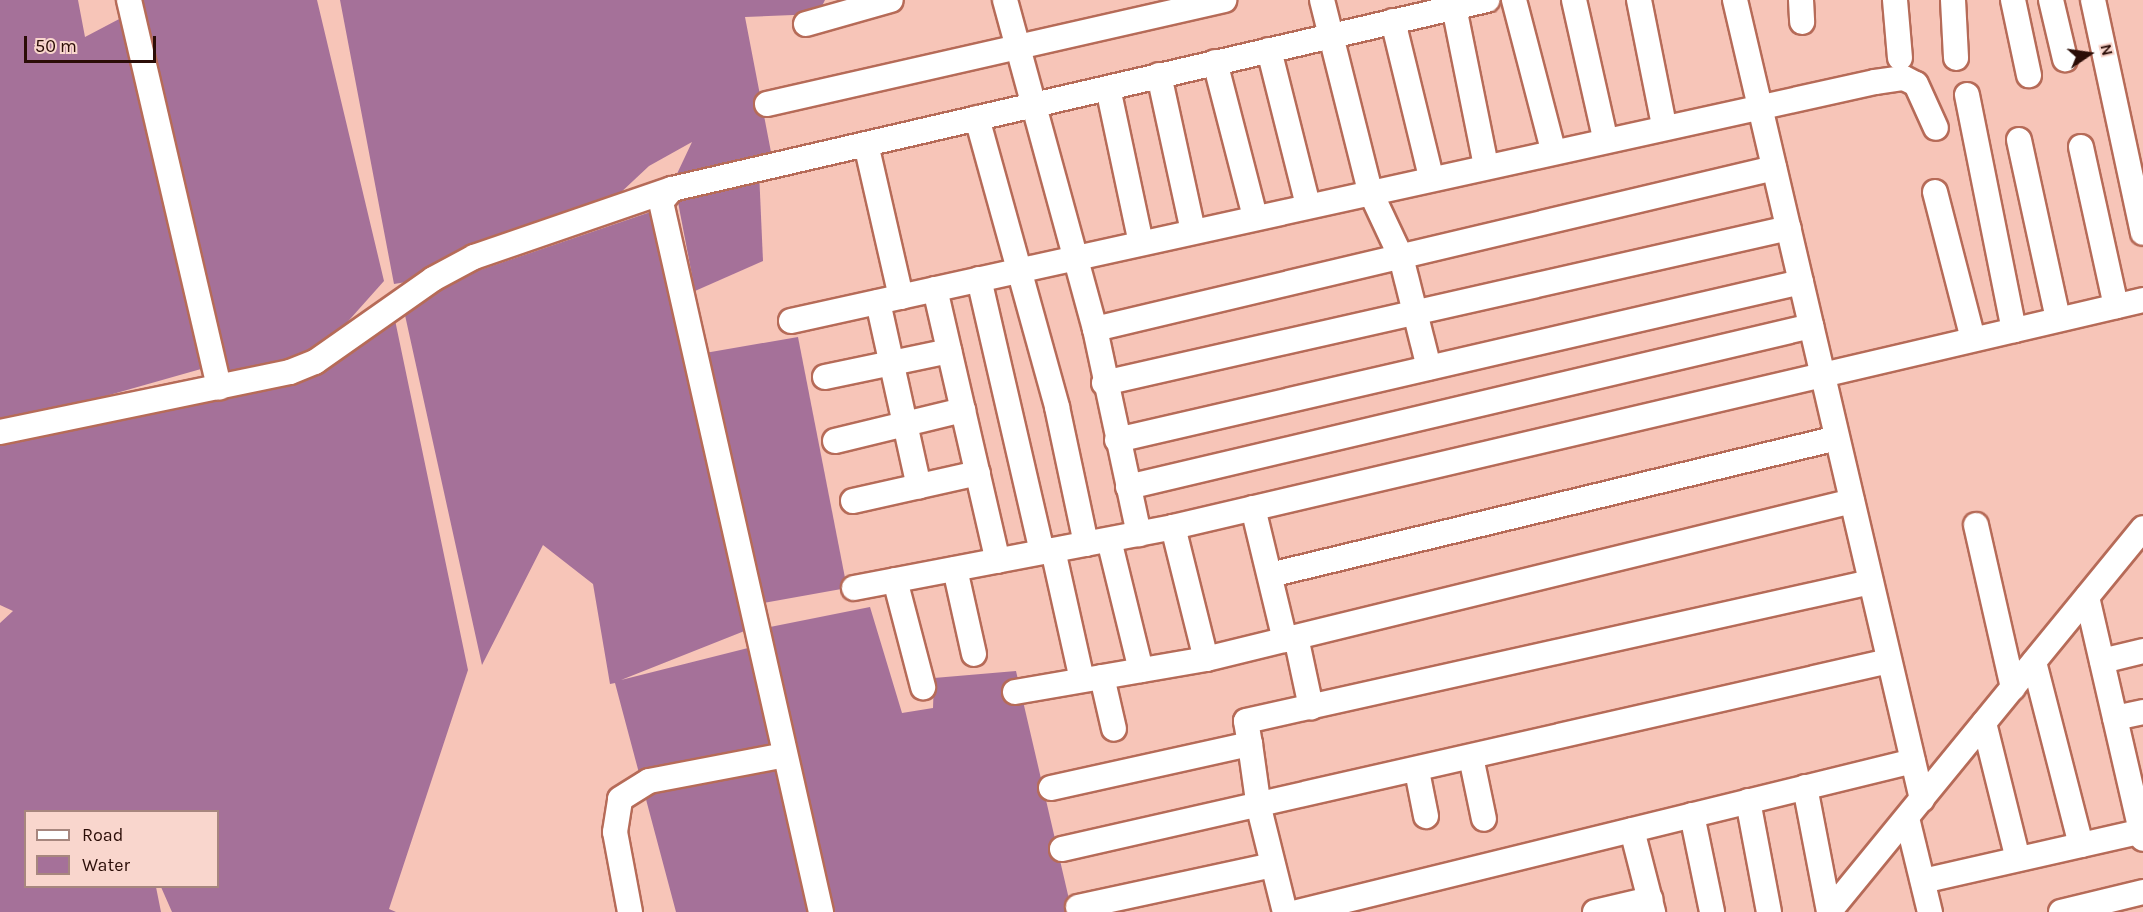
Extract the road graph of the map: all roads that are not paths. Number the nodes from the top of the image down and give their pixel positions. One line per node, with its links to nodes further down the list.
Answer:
1 (129, 0): 76 (street)
2 (891, 0): 18 (street)
3 (1005, 0): 20 (street)
4 (1224, 0): 20 (street)
5 (1322, 0): 19 (street)
6 (1487, 0): 16 (street)
7 (1514, 0): 40 (street)
8 (1574, 0): 36 (street)
9 (1639, 0): 34 (street)
10 (1735, 0): 31 (street)
11 (1895, 0): 22 (street)
12 (1953, 0): 23 (street)
13 (2013, 0): 27 (street)
14 (2051, 0): 24 (street)
15 (2093, 0): 51 (street)
16 (1454, 7): 17 (street); 41 (street)
17 (1393, 21): 19 (street); 43 (street)
18 (806, 24)
19 (1330, 35): 21 (street); 45 (street)
20 (1017, 46): 30 (street); 32 (street)
21 (1269, 50): 25 (street); 47 (street)
22 (1900, 58)
23 (1956, 58)
24 (2065, 59)
25 (1215, 62): 26 (street); 48 (street)
26 (1159, 75): 28 (street); 50 (street)
27 (2029, 75)
28 (1108, 87): 32 (street); 52 (street)
29 (1967, 96): 68 (street)
30 (767, 104)
31 (1760, 104): 34 (street); 35 (street); 42 (street)
32 (1033, 105): 33 (street); 54 (street)
33 (977, 118): 38 (street); 55 (street)
34 (1664, 125): 36 (street)
35 (1936, 128)
36 (1605, 138): 40 (street)
37 (2019, 140): 64 (street)
38 (866, 144): 44 (street); 59 (street)
39 (2081, 147): 62 (street)
40 (1553, 150): 41 (street)
41 (1486, 165): 43 (street)
42 (1774, 168): 49 (street); 53 (street)
43 (1431, 177): 45 (street)
44 (672, 189): 76 (street); 120 (street)
45 (1370, 191): 47 (street); 53 (street)
46 (1935, 192): 69 (street)
47 (1308, 205): 48 (street)
48 (1255, 217): 50 (street)
49 (1789, 228): 57 (street); 63 (street)
50 (1193, 231): 52 (street)
51 (2143, 233)
52 (1141, 243): 54 (street)
53 (1401, 257): 63 (street); 67 (street)
54 (1073, 258): 55 (street); 67 (street)
55 (1017, 271): 56 (street); 93 (street)
56 (979, 279): 58 (street); 94 (street)
57 (1801, 282): 66 (street); 72 (street)
58 (935, 289): 59 (street); 70 (street)
59 (901, 297): 61 (street)
60 (2143, 300): 62 (street)
61 (878, 302): 65 (street); 71 (street)
62 (2116, 306): 64 (street)
63 (1412, 313): 72 (street); 75 (street)
64 (2058, 320): 68 (street)
65 (791, 321)
66 (1811, 326): 73 (street); 85 (street)
67 (1095, 329): 75 (street)
68 (2014, 330): 69 (street)
69 (1973, 339): 73 (street)
70 (949, 351): 71 (street); 77 (street)
71 (893, 365): 74 (street); 78 (street)
72 (1429, 368): 81 (street)
73 (1823, 376): 80 (street); 88 (street)
74 (825, 377)
75 (1104, 383): 81 (street)
76 (219, 388): 79 (street)
77 (963, 410): 78 (street); 83 (street)
78 (905, 423): 82 (street); 84 (street)
79 (0, 432)
80 (1838, 438): 87 (street); 97 (street)
81 (1117, 440): 85 (street)
82 (835, 441)
83 (978, 473): 84 (street); 95 (street)
84 (919, 487): 86 (street)
85 (1128, 487): 92 (street)
86 (853, 501)
87 (1852, 501): 99 (street); 102 (street)
88 (1253, 508): 90 (street); 97 (street)
89 (1976, 525): 112 (street)
90 (1173, 527): 92 (street); 105 (street)
91 (2143, 528): 101 (street)
92 (1139, 534): 93 (street)
93 (1097, 542): 94 (street); 109 (street)
94 (1048, 551): 95 (street); 110 (street)
95 (998, 561): 96 (street)
96 (955, 568): 98 (street); 104 (street)
97 (1270, 574): 102 (street)
98 (895, 580): 100 (street); 111 (street)
99 (1871, 582): 106 (street); 114 (street)
100 (854, 588)
101 (2087, 597): 107 (street); 108 (street)
102 (1291, 638): 105 (street); 114 (street)
103 (2143, 651): 107 (street)
104 (974, 654)
105 (1206, 659): 109 (street)
106 (1889, 660): 121 (street); 122 (street)
107 (2102, 661): 116 (street)
108 (2034, 662): 112 (street); 136 (street)
109 (1141, 670): 110 (street)
110 (1092, 678): 113 (street); 118 (street)
111 (923, 687)
112 (2013, 688): 117 (street)
113 (1015, 692)
114 (1311, 707): 119 (street)
115 (2143, 712): 116 (street)
116 (2115, 718): 124 (street)
117 (1984, 723): 127 (street); 138 (street)
118 (1114, 729)
119 (1250, 744): 126 (street); 129 (street)
120 (785, 754): 144 (street); 145 (street)
121 (1471, 757): 123 (street); 133 (street)
122 (1913, 761): 125 (street); 127 (street)
123 (1417, 771): 129 (street); 131 (street)
124 (2136, 780): 135 (street)
125 (1805, 787): 128 (street); 151 (street)
126 (1051, 788)
127 (1922, 799): 132 (street)
128 (1748, 801): 130 (street); 150 (street)
129 (1259, 808): 137 (street); 139 (street)
130 (1692, 815): 134 (street); 149 (street)
131 (1426, 816)
132 (1906, 818): 140 (street); 151 (street)
133 (1484, 819)
134 (1632, 830): 142 (street); 147 (street)
135 (2142, 834): 136 (street)
136 (2081, 845): 138 (street)
137 (1062, 849)
138 (2018, 860): 140 (street)
139 (1273, 865): 143 (street); 146 (street)
140 (1923, 881): 152 (street)
141 (2143, 892): 153 (street)
142 (1652, 905): 148 (street)
143 (1078, 907)
144 (630, 912)
145 (821, 912)
146 (1285, 912)
147 (1298, 912)
148 (1595, 912)
149 (1712, 912)
150 (1769, 912)
151 (1829, 912)
152 (1930, 912)
153 (2061, 912)

